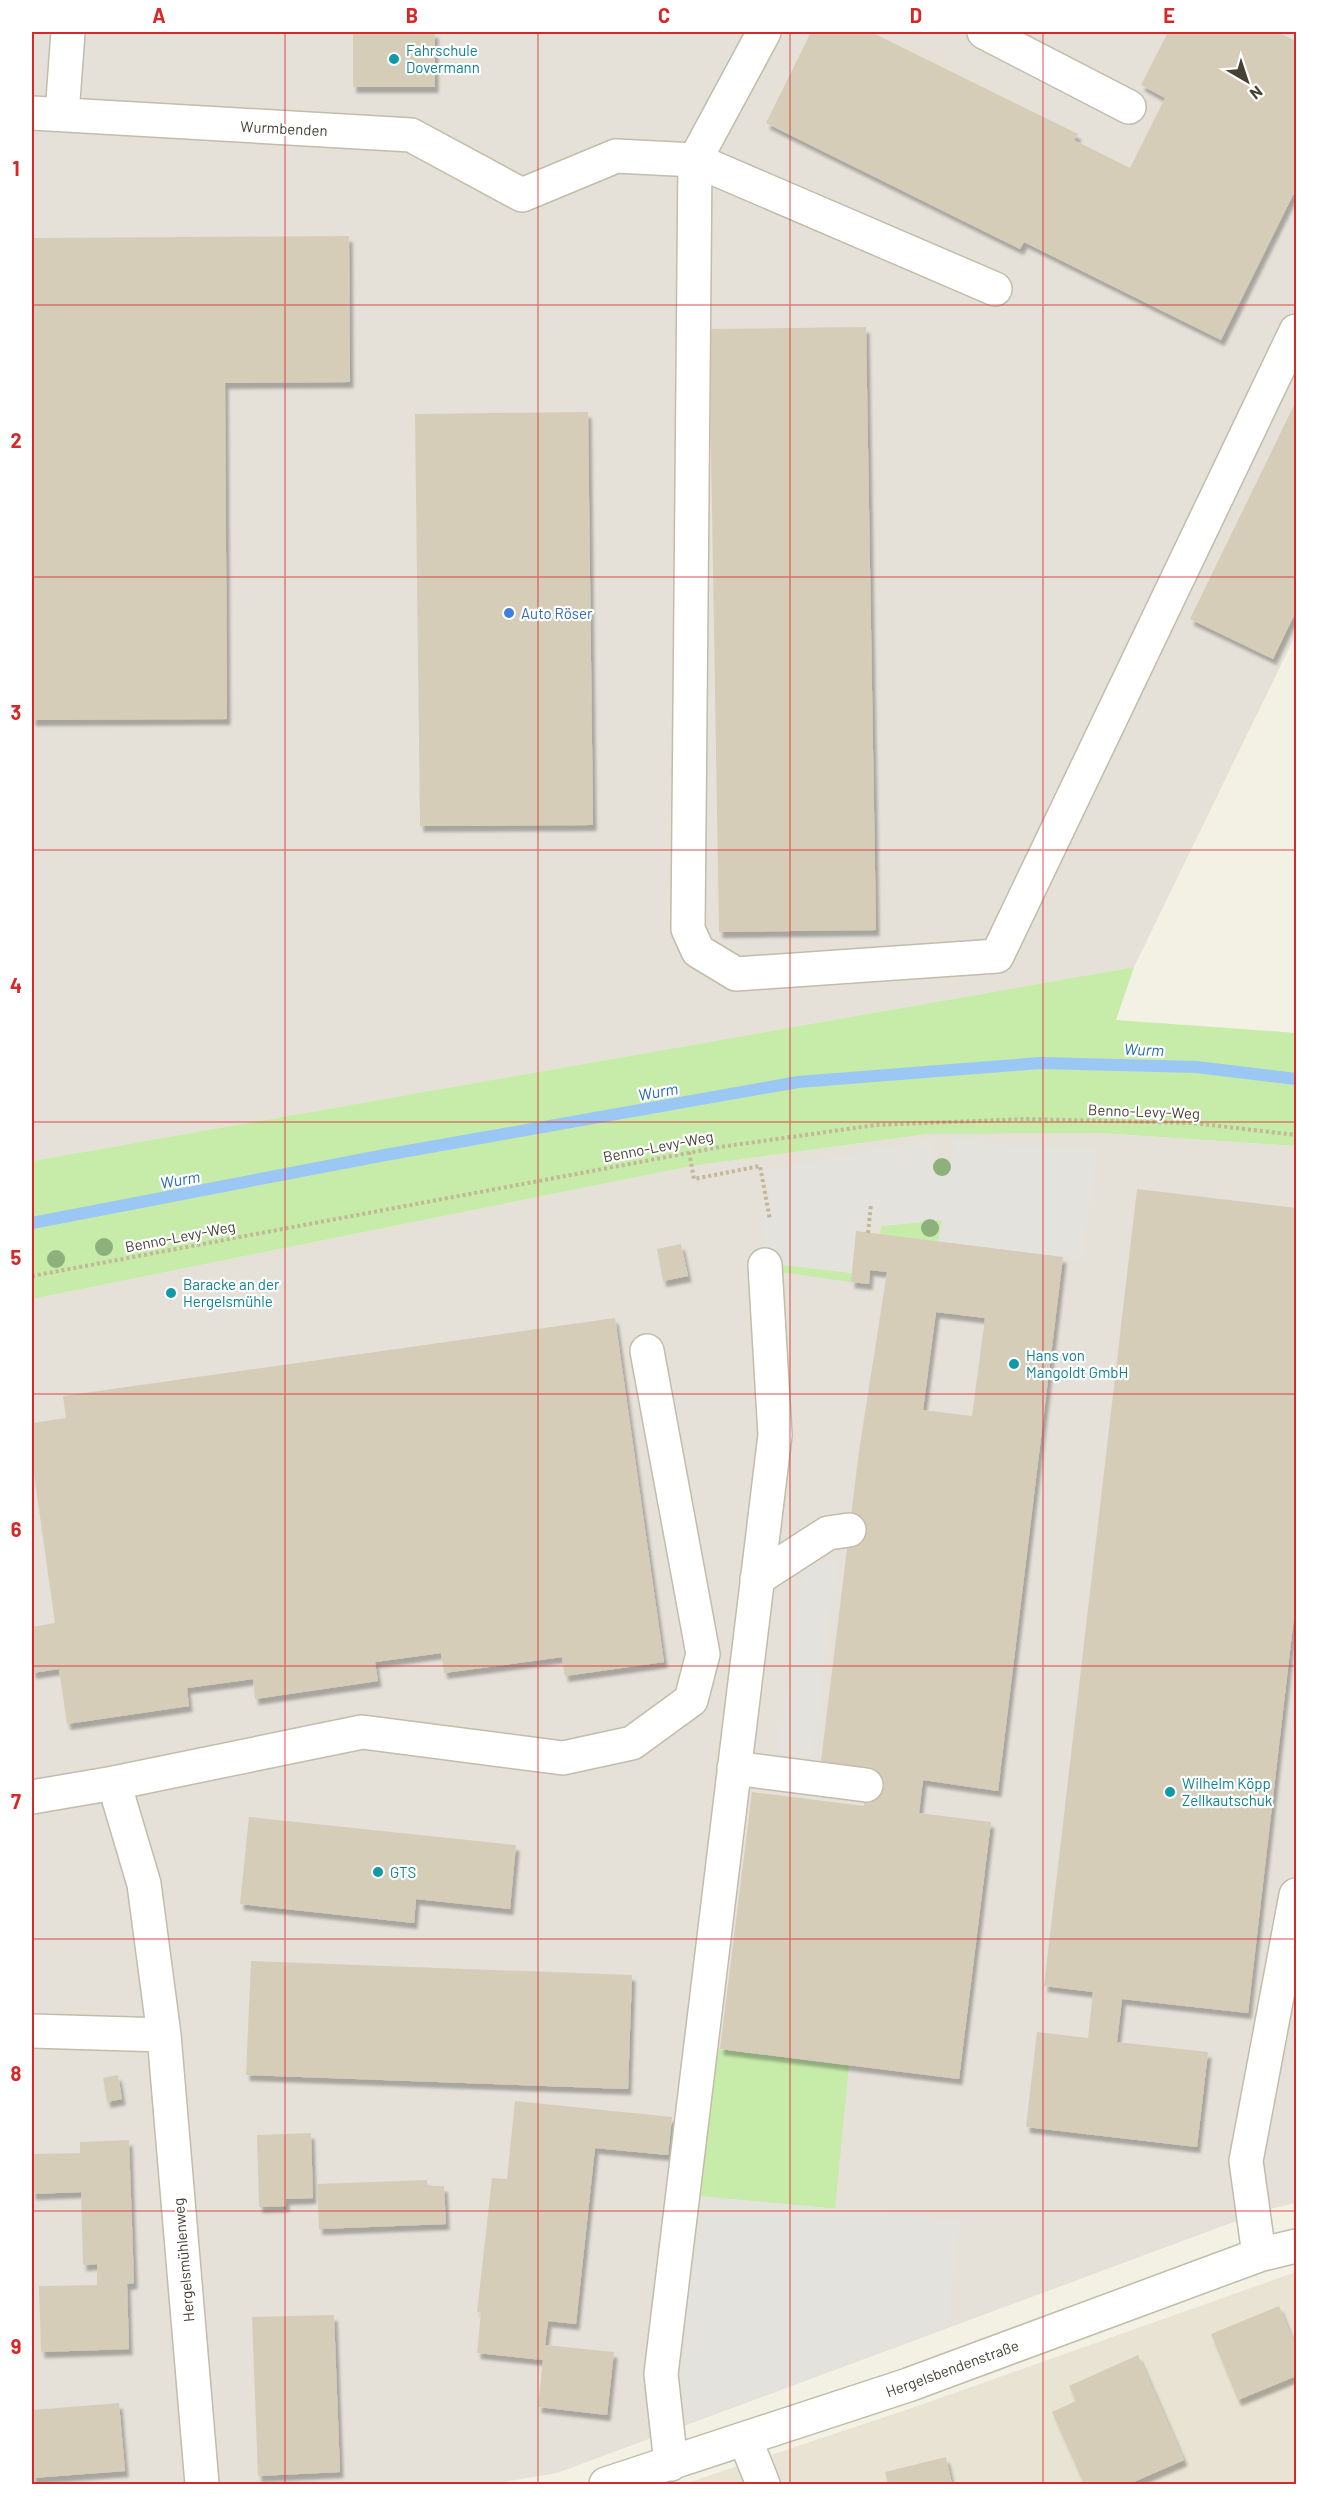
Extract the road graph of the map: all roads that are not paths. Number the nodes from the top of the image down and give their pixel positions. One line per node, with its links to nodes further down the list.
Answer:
1 (68, 32): 5 (street)
2 (764, 32): 6 (street)
3 (984, 32): 4 (street)
4 (1128, 107)
5 (47, 114): 6 (street, Wurmbenden)
6 (695, 160): 7 (street); 8 (street)
7 (995, 289)
8 (1296, 331)
9 (765, 1265): 12 (street)
10 (647, 1351): 14 (street)
11 (849, 1530): 12 (street)
12 (757, 1579): 13 (street)
13 (734, 1768): 15 (street); 23 (street)
14 (114, 1783): 16 (street); 19 (street, Hergelsmühlenweg)
15 (866, 1785)
16 (32, 1797)
17 (1296, 1895): 21 (street)
18 (32, 2031): 19 (street)
19 (164, 2036): 24 (street, Hergelsmühlenweg)
20 (1296, 2246): 21 (street, Hergelsbendenstraße)
21 (1259, 2255): 22 (street, Hergelsbendenstraße)
22 (745, 2439): 23 (street, Hergelsbendenstraße); 26 (street)
23 (671, 2464): 25 (street, Hergelsbendenstraße)
24 (202, 2484)
25 (606, 2484)
26 (763, 2484)

